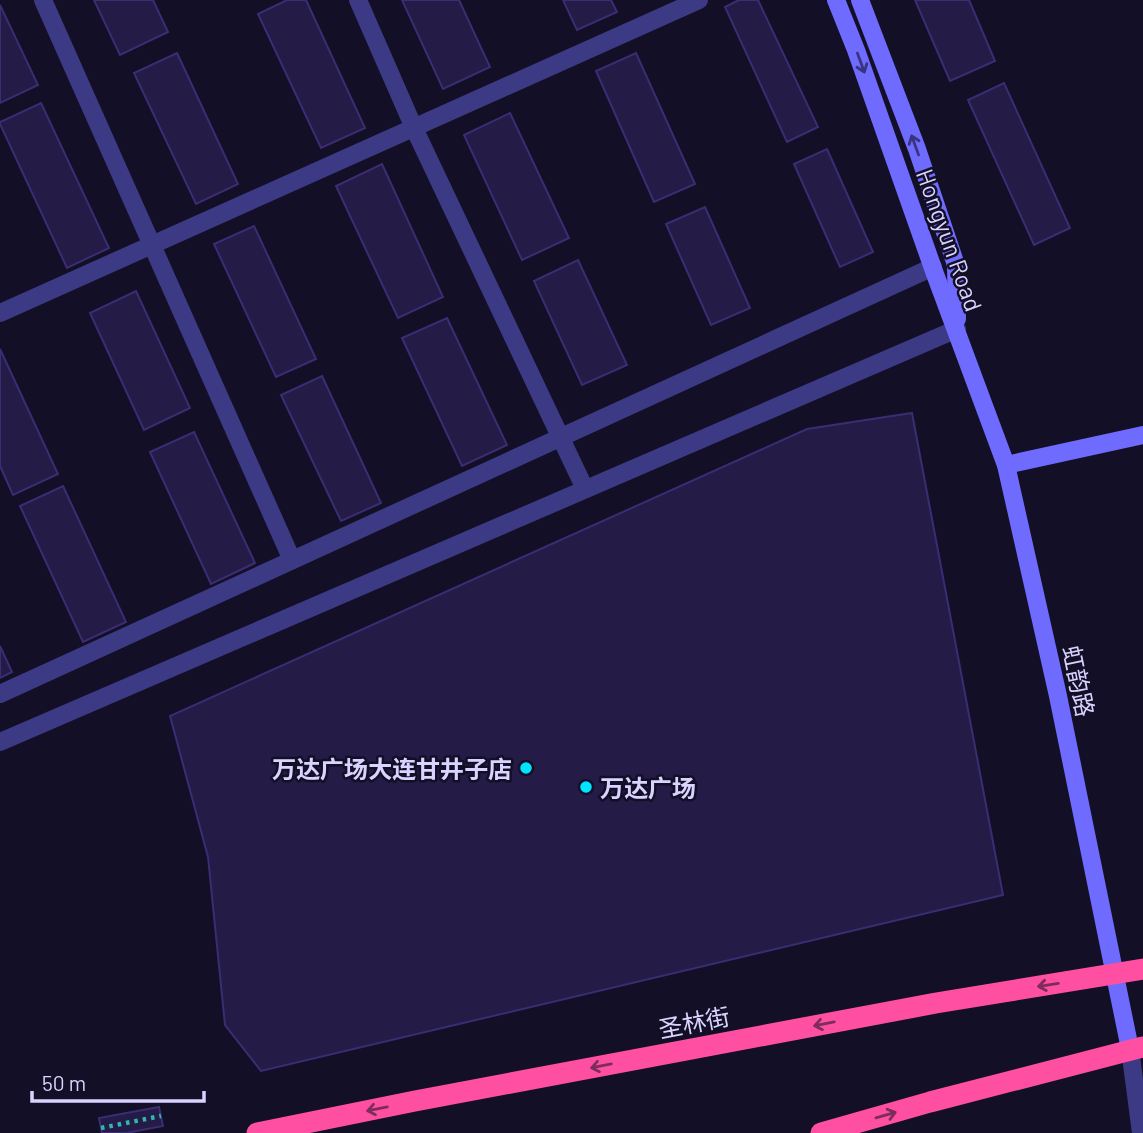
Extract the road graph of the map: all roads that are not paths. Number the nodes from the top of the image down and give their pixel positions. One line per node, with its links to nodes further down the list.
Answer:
1 (43, 0): 7 (street)
2 (358, 0): 6 (street)
3 (699, 0): 6 (street)
4 (835, 0): 8 (street, Hongyun Road, one-way to 8)
5 (860, 0): 10 (street, Hongyun Road, one-way to 5)
6 (414, 128): 7 (street); 12 (street)
7 (151, 244): 9 (street); 15 (street)
8 (933, 267): 10 (street, Hongyun Road); 12 (street)
9 (0, 313)
10 (957, 329): 13 (street, 虹韵路); 14 (street)
11 (1143, 435): 13 (street)
12 (560, 436): 14 (street); 15 (street)
13 (1006, 465): 19 (street, 虹韵路)
14 (585, 489): 17 (street)
15 (292, 560): 16 (street)
16 (0, 694)
17 (0, 742)
18 (1143, 969): 19 (highway, 圣林街)
19 (1116, 974): 20 (street, 虹韵路); 21 (highway, 圣林街, one-way to 21)
20 (1137, 1048): 22 (highway, one-way to 20); 23 (street)
21 (257, 1133)
22 (821, 1133)
23 (1141, 1133)

